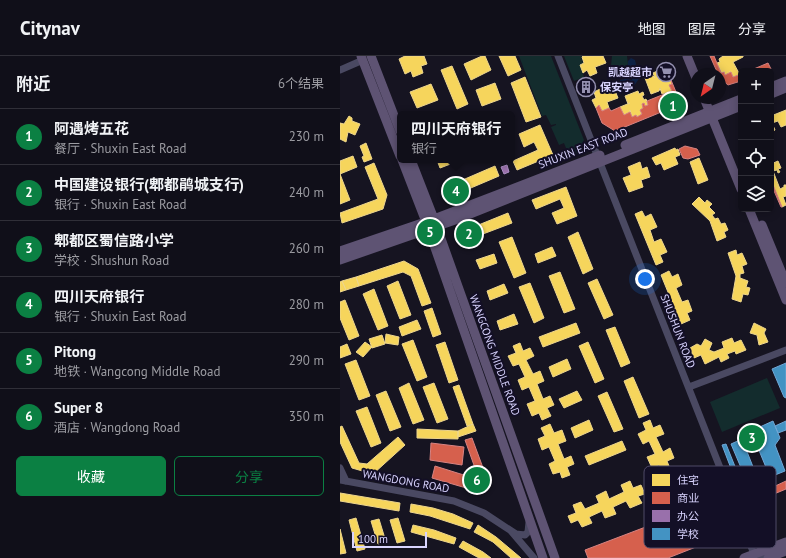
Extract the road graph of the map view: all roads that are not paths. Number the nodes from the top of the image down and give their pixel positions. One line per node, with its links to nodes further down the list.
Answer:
1 (558, 56): 19 (street, SHUSHUN ROAD)
2 (687, 56): 5 (main road)
3 (693, 56): 6 (main road)
4 (365, 57): 7 (street); 17 (main road); 18 (main road)
5 (692, 68)
6 (698, 68)
7 (340, 70)
8 (786, 81): 9 (main road)
9 (774, 86)
10 (786, 88): 11 (main road)
11 (774, 93)
12 (738, 100): 16 (main road, SHUXIN EAST ROAD)
13 (708, 104): 16 (main road)
14 (711, 104): 16 (main road)
15 (738, 107): 16 (main road, SHUXIN EAST ROAD)
16 (713, 113): 19 (main road, SHUXIN EAST ROAD); 22 (main road); 23 (main road)
17 (397, 125)
18 (397, 148)
19 (599, 158): 26 (main road, SHUXIN EAST ROAD); 32 (street, SHUSHUN ROAD)
20 (403, 163): 26 (main road, WANGCONG MIDDLE ROAD)
21 (412, 163): 26 (main road, WANGCONG MIDDLE ROAD)
22 (738, 167)
23 (738, 181)
24 (750, 212): 30 (main road)
25 (757, 212): 29 (main road)
26 (431, 224): 27 (main road); 28 (main road); 36 (main road, WANGCONG MIDDLE ROAD); 46 (main road, WANGCONG MIDDLE ROAD)
27 (340, 251)
28 (340, 260)
29 (786, 283)
30 (786, 300)
31 (786, 350): 32 (street)
32 (689, 387): 33 (street, SHUSHUN ROAD)
33 (720, 466)
34 (340, 468): 35 (street)
35 (343, 481): 37 (street, WANGDONG ROAD)
36 (529, 521): 37 (street, WANGDONG ROAD); 45 (main road, WANGCONG MIDDLE ROAD)
37 (509, 528): 44 (street, WANGDONG ROAD)
38 (786, 542): 39 (main road)
39 (776, 546)
40 (752, 548): 43 (street, SHUSHUN ROAD)
41 (770, 548): 43 (main road)
42 (786, 551): 48 (main road)
43 (754, 554): 47 (main road); 48 (street)
44 (534, 558)
45 (543, 558)
46 (556, 558)
47 (744, 558)
48 (769, 558)

